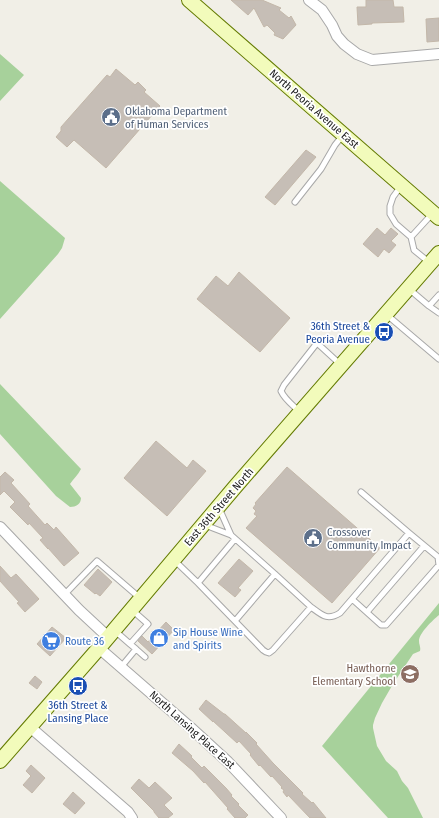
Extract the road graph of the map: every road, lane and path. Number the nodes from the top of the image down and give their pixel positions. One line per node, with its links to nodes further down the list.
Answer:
1 (189, 0): 4 (main road, North Peoria Avenue East)
2 (309, 0): 3 (street)
3 (439, 54)
4 (344, 135): 5 (main road, North Peoria Avenue East); 6 (lane)
5 (401, 186): 7 (main road, North Peoria Avenue East); 8 (lane)
6 (295, 202)
7 (436, 215): 8 (lane)
8 (410, 237): 9 (lane)
9 (434, 258): 10 (main road, East 36th Street North)
10 (408, 288): 12 (lane); 13 (main road, East 36th Street North)
11 (439, 295): 12 (lane)
12 (429, 306): 14 (lane)
13 (386, 314): 15 (lane); 16 (main road, East 36th Street North)
14 (439, 314)
15 (439, 358)
16 (342, 365): 17 (main road, East 36th Street North); 17 (lane)
17 (301, 412): 19 (main road, East 36th Street North)
18 (361, 492): 22 (lane)
19 (218, 507): 20 (main road, East 36th Street North); 23 (lane)
20 (204, 525): 23 (lane); 25 (main road, East 36th Street North)
21 (0, 527): 28 (street, North Lansing Place East)
22 (409, 533): 24 (lane); 30 (lane)
23 (233, 537): 26 (lane); 27 (lane)
24 (424, 546): 33 (lane); 33 (lane)
25 (174, 560): 27 (lane); 29 (main road, East 36th Street North)
26 (275, 574): 31 (lane); 34 (lane)
27 (198, 582): 34 (lane)
28 (64, 595): 29 (lane); 35 (street, North Lansing Place East)
29 (141, 598): 32 (main road, East 36th Street North)
30 (352, 599): 31 (lane); 33 (lane)
31 (311, 607): 34 (lane)
32 (132, 609): 35 (main road, East 36th Street North); 36 (lane)
33 (367, 612)
34 (235, 621)
35 (107, 638): 36 (lane); 39 (street, North Lansing Place East); 40 (main road, East 36th Street North)
36 (130, 644): 37 (lane)
37 (136, 650): 38 (lane); 39 (lane)
38 (145, 657)
39 (121, 667): 43 (street, North Lansing Place East)
40 (30, 727): 41 (main road, East 36th Street North); 42 (street)
41 (0, 761)
42 (132, 818)
43 (281, 818)

